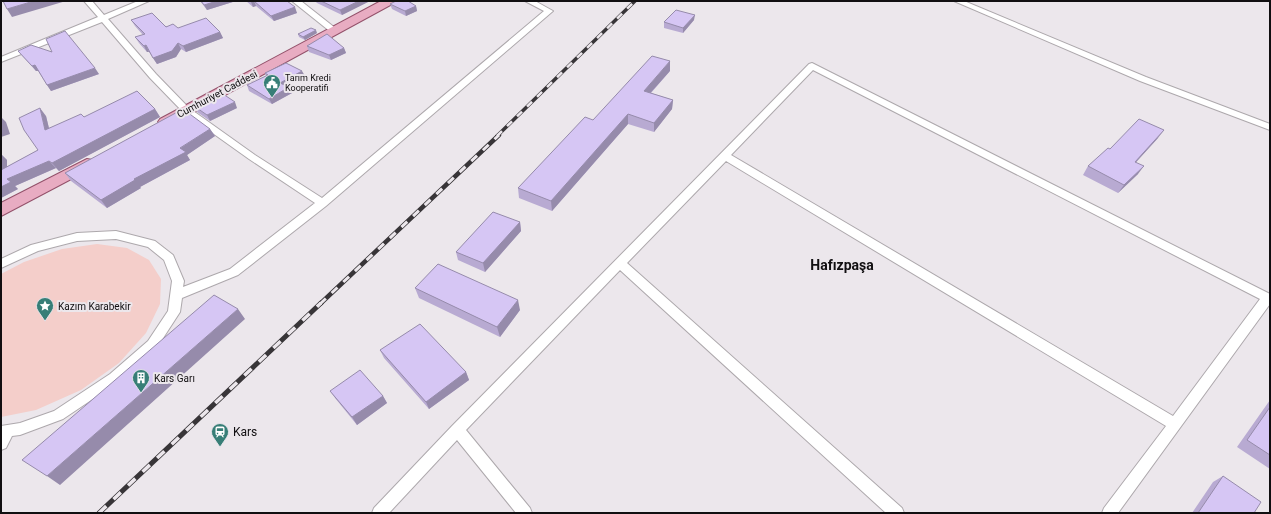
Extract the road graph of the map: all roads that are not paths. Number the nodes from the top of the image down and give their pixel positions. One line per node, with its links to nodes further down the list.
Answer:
1 (88, 1): 7 (street)
2 (145, 1): 7 (street)
3 (296, 1): 8 (street)
4 (390, 1): 8 (main road, Cumhuriyet Caddesi)
5 (529, 1): 15 (street)
6 (958, 1): 11 (street)
7 (103, 19): 9 (street); 10 (street)
8 (335, 31): 10 (main road, Cumhuriyet Caddesi)
9 (1, 60)
10 (186, 110): 12 (main road, Cumhuriyet Caddesi); 15 (street)
11 (1270, 127)
12 (152, 129)
13 (725, 156): 18 (street); 20 (street); 21 (street)
14 (97, 158): 16 (main road)
15 (322, 203): 19 (street)
16 (1, 210)
17 (1, 264): 19 (street)
18 (620, 264): 22 (street); 27 (street)
19 (176, 295): 23 (street)
20 (1269, 298): 21 (street)
21 (1175, 424): 28 (street)
22 (457, 430): 25 (street); 26 (street)
23 (5, 431): 24 (street)
24 (1, 444)
25 (379, 513)
26 (526, 513)
27 (897, 513)
28 (1109, 513)

